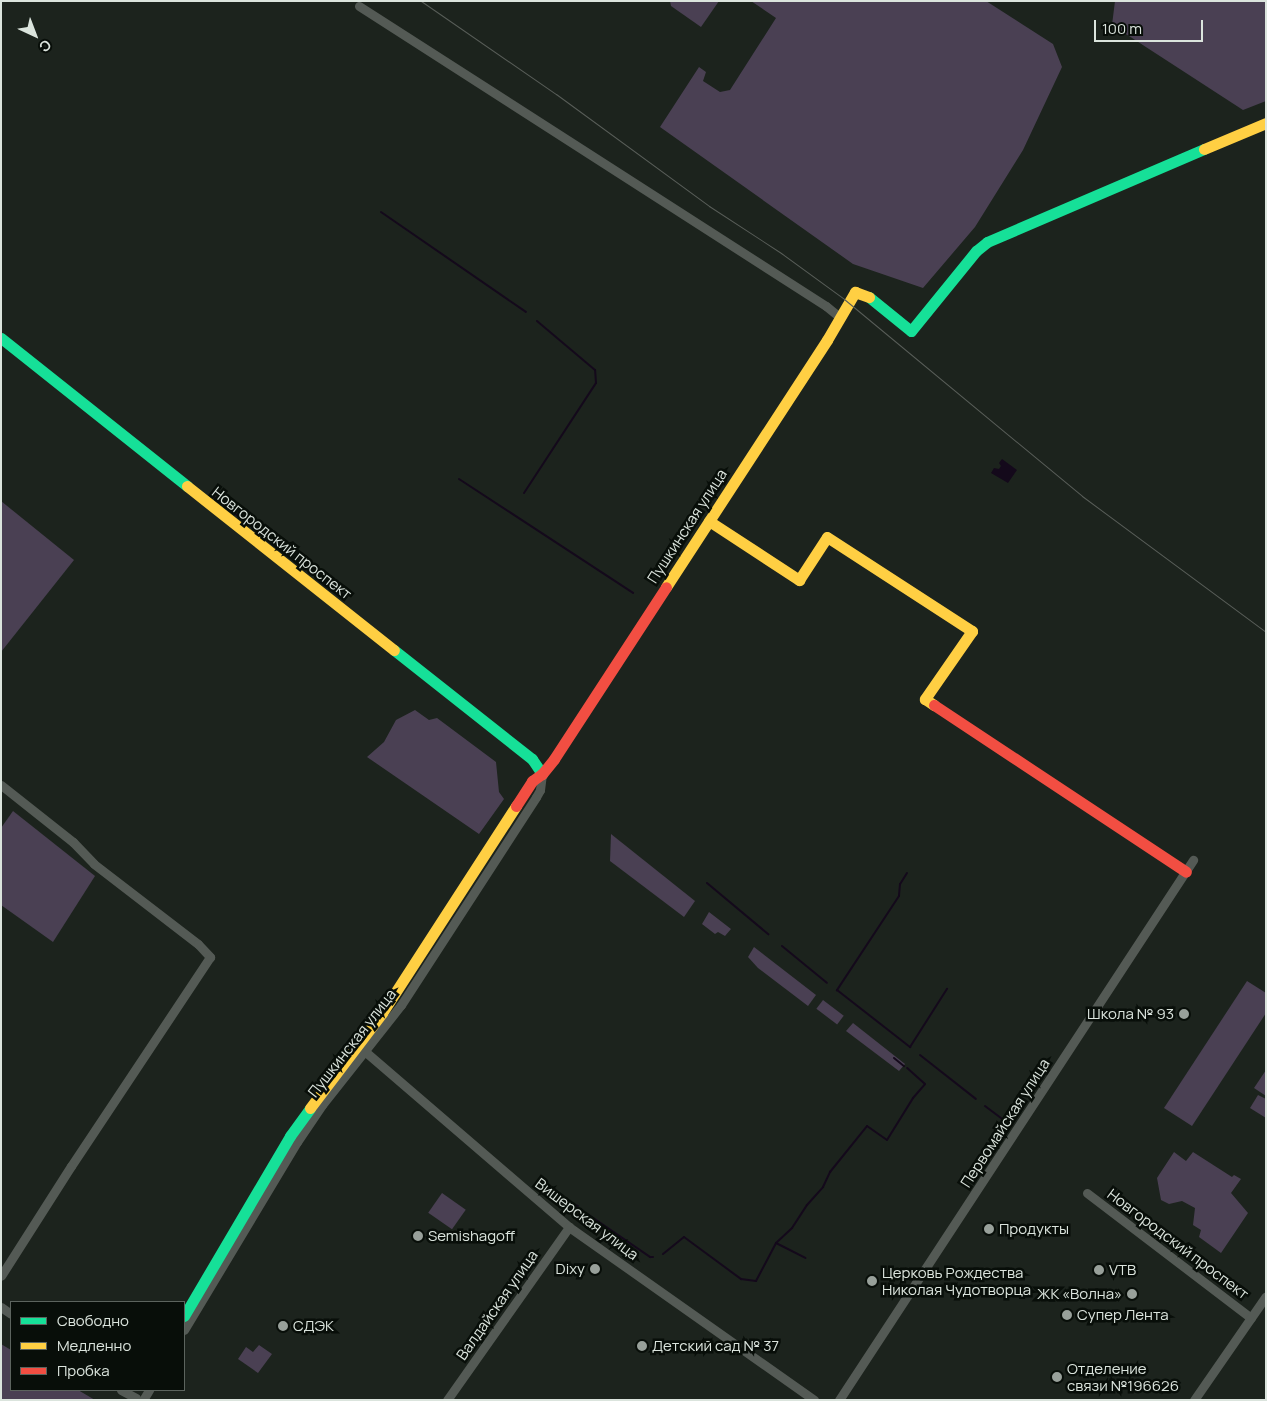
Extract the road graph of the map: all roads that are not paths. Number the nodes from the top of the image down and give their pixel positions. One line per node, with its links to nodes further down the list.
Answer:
1 (358, 6): 3 (street)
2 (1266, 123): 3 (street, Пушкинская улица)
3 (841, 318): 5 (street, Пушкинская улица)
4 (1, 338): 6 (street, Новгородский проспект)
5 (709, 521): 6 (street, Пушкинская улица); 9 (street)
6 (542, 774): 10 (street, Пушкинская улица)
7 (1, 785): 13 (street)
8 (1193, 860): 9 (street, Первомайская улица)
9 (1186, 872): 23 (street, Первомайская улица)
10 (361, 1048): 12 (street, Вишерская улица); 15 (street, Пушкинская улица); 17 (street, Пушкинская улица)
11 (1087, 1193): 16 (street, Новгородский проспект)
12 (569, 1226): 21 (street, Валдайская улица); 22 (street, Вишерская улица)
13 (1, 1276)
14 (1266, 1296): 16 (street)
15 (185, 1314)
16 (1251, 1318): 24 (street)
17 (185, 1328)
18 (123, 1391): 20 (street)
19 (148, 1391): 20 (street)
20 (138, 1399)
21 (448, 1400)
22 (814, 1400)
23 (839, 1400)
24 (1194, 1400)

